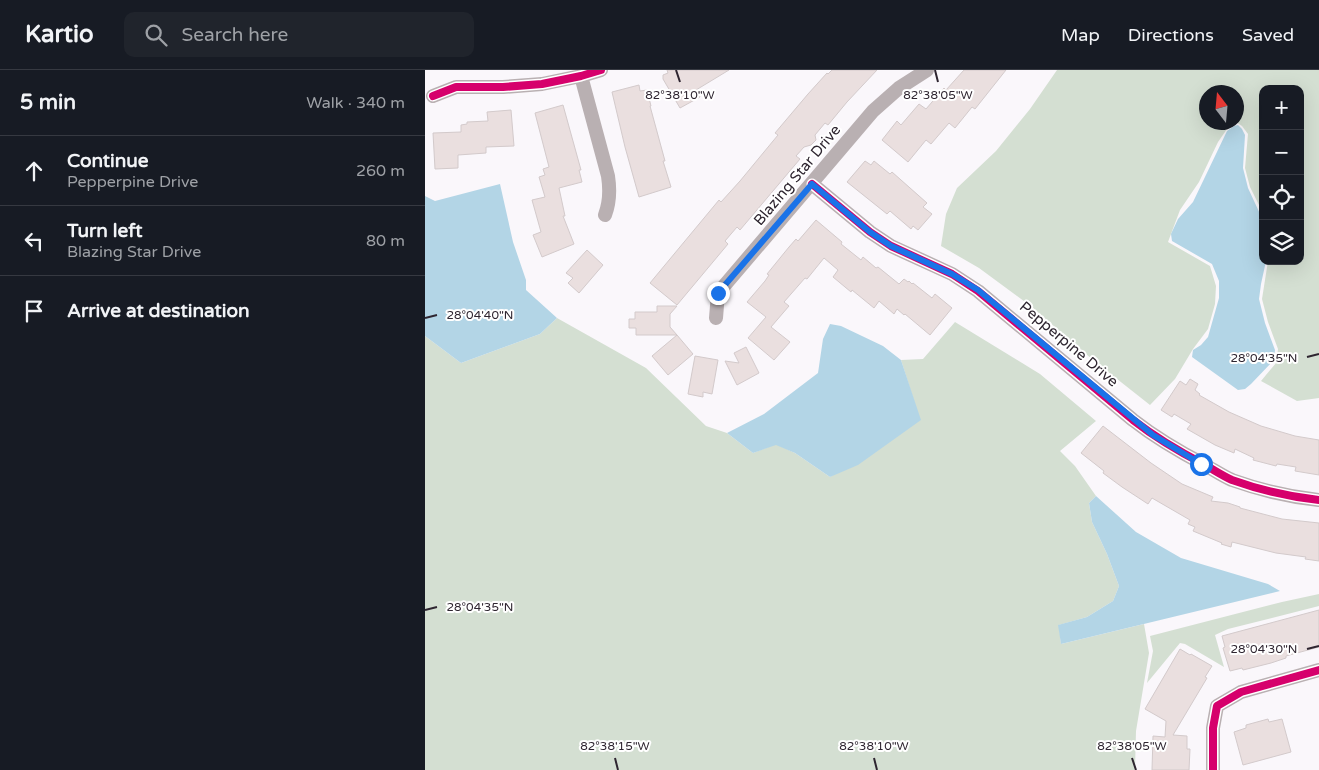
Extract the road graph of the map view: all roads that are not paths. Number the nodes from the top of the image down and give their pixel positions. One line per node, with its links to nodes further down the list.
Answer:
1 (601, 70): 3 (street)
2 (927, 70): 5 (street, Blazing Star Drive)
3 (581, 76): 4 (street); 6 (street)
4 (433, 96)
5 (812, 184): 7 (street, Blazing Star Drive); 8 (street, Pepperpine Drive)
6 (605, 215)
7 (716, 318)
8 (1319, 500)
9 (1319, 670): 10 (street)
10 (1213, 770)

